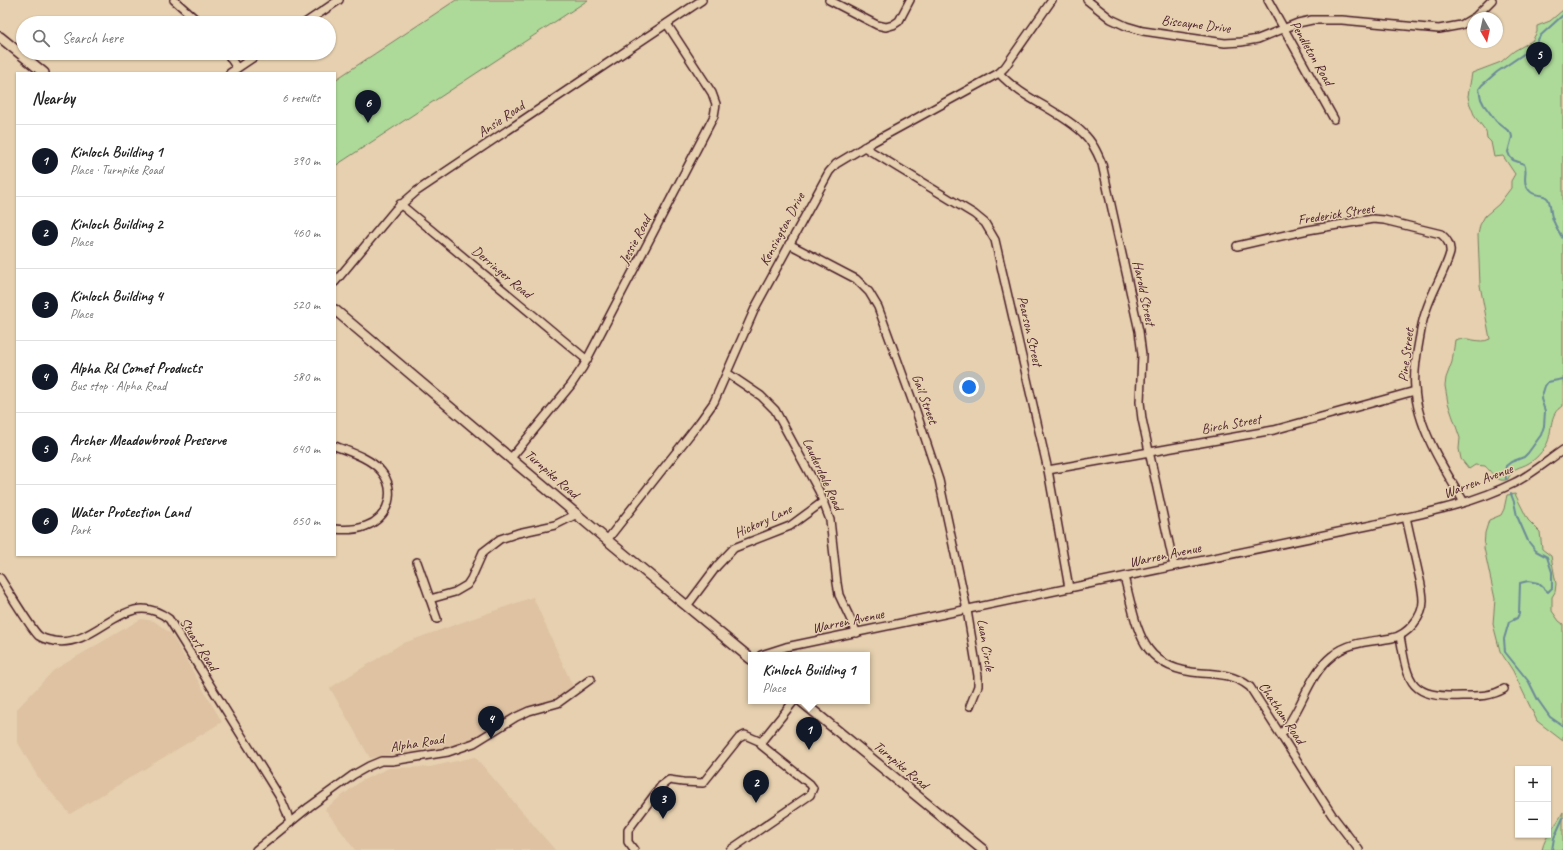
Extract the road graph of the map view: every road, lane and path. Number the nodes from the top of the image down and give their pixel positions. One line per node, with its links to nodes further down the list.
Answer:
1 (174, 0): 11 (street)
2 (340, 0): 12 (street)
3 (702, 0): 14 (street, Ansie Road)
4 (829, 0): 5 (street)
5 (910, 0)
6 (1052, 0): 24 (street, Kensington Drive)
7 (1087, 0): 15 (street, Biscayne Drive)
8 (1268, 0): 15 (street, Pendleton Road)
9 (1492, 0): 10 (street, Biscayne Drive)
10 (1479, 12)
11 (192, 16)
12 (316, 16)
13 (1467, 21): 15 (street, Biscayne Drive)
14 (667, 24): 27 (street, Ansie Road); 33 (street, Jessie Road)
15 (1283, 29): 25 (street, Pendleton Road)
16 (0, 37): 17 (main road)
17 (16, 50)
18 (28, 60): 22 (main road)
19 (232, 60): 21 (street)
20 (249, 60): 21 (street)
21 (237, 68): 23 (street)
22 (43, 72)
23 (231, 72)
24 (999, 73): 26 (street, Kensington Drive); 38 (street, Harold Street)
25 (1334, 119)
26 (864, 147): 28 (street, Kensington Drive); 40 (street, Pearson Street)
27 (400, 204): 31 (street, Ansie Road); 33 (street, Derringer Road)
28 (789, 244): 34 (street, Kensington Drive); 54 (street, Gail Street)
29 (1237, 246): 30 (street, Frederick Street)
30 (1450, 252): 35 (street, Pine Street)
31 (336, 281)
32 (336, 311): 39 (main road, Turnpike Road)
33 (587, 360): 39 (street, Jessie Road)
34 (727, 373): 41 (street, Lauderdale Road); 46 (street, Kensington Drive)
35 (1415, 391): 38 (street, Birch Street); 42 (street, Pine Street)
36 (336, 446): 45 (street)
37 (1563, 450): 42 (street, Warren Avenue)
38 (1149, 451): 40 (street, Birch Street); 48 (street, Harold Street)
39 (511, 458): 43 (main road, Turnpike Road)
40 (1048, 470): 51 (street, Pearson Street)
41 (824, 501): 53 (street, Hickory Lane); 56 (street, Lauderdale Road)
42 (1464, 502): 44 (street, Warren Avenue)
43 (576, 514): 46 (main road, Turnpike Road); 52 (street)
44 (1406, 517): 48 (street, Warren Avenue); 57 (street)
45 (336, 529)
46 (607, 540): 53 (main road, Turnpike Road)
47 (417, 562): 52 (street)
48 (1174, 566): 49 (street, Warren Avenue)
49 (1124, 577): 51 (street, Warren Avenue); 65 (street, Chatham Road)
50 (0, 578): 67 (street, Stuart Road)
51 (1069, 588): 54 (street, Warren Avenue)
52 (430, 599): 55 (street)
53 (687, 606): 59 (main road, Turnpike Road)
54 (967, 610): 56 (street, Warren Avenue); 64 (street, Luan Circle)
55 (437, 619)
56 (857, 633): 58 (street, Warren Avenue)
57 (1400, 636): 61 (street); 65 (street)
58 (769, 652)
59 (748, 657)
60 (591, 679): 67 (street, Alpha Road)
61 (1504, 689)
62 (792, 704): 66 (street)
63 (805, 704): 71 (main road, Turnpike Road)
64 (970, 706)
65 (1281, 734): 72 (street, Chatham Road)
66 (761, 742): 69 (street); 70 (street)
67 (290, 824): 68 (street, Alpha Road)
68 (256, 850)
69 (634, 850)
70 (730, 850)
71 (983, 850)
72 (1359, 850)

